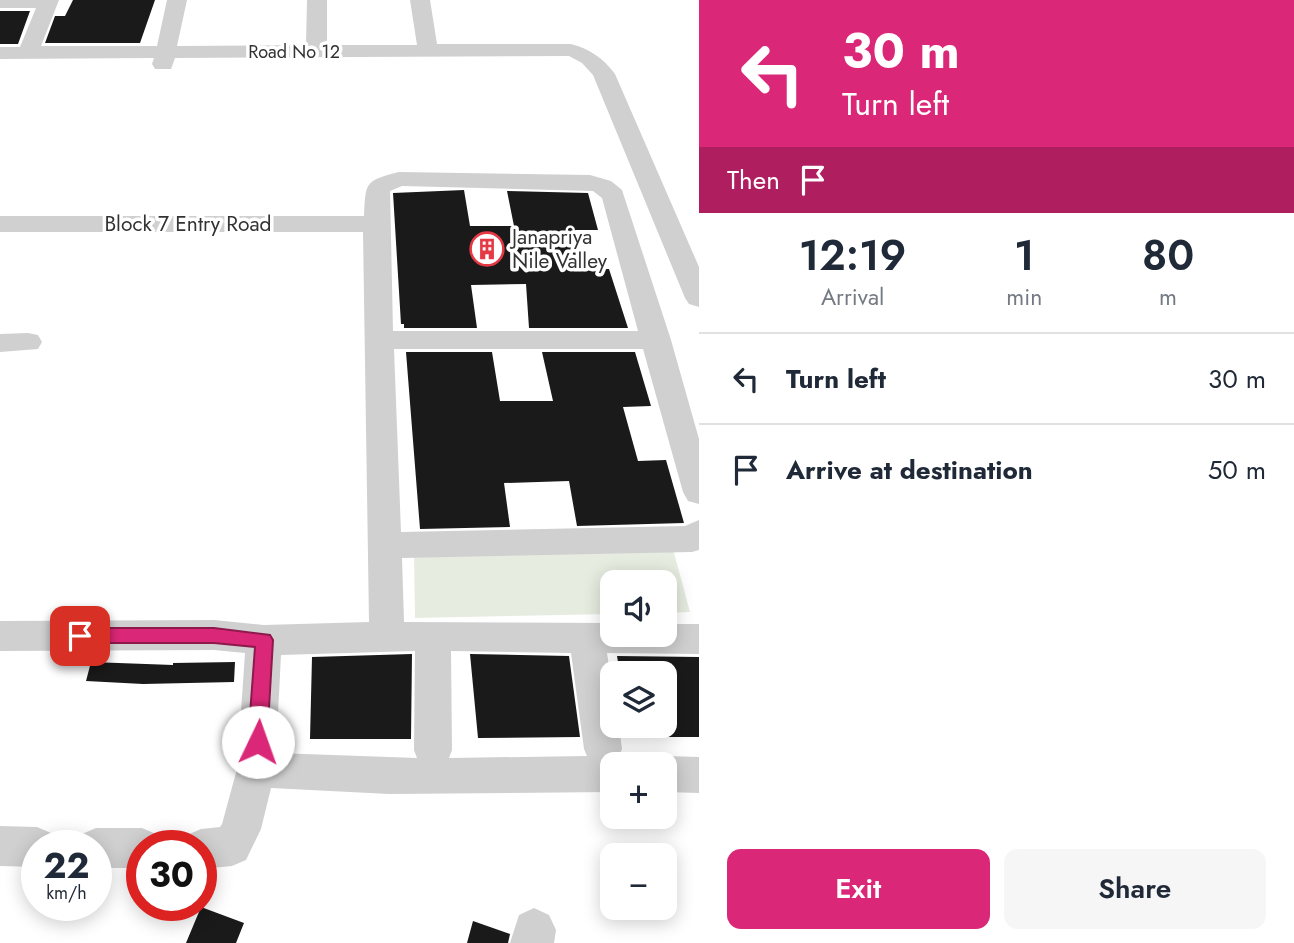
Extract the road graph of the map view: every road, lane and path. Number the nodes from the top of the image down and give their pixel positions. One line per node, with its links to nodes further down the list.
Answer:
1 (177, 0): 12 (street)
2 (194, 0): 12 (street)
3 (317, 0): 8 (street)
4 (421, 0): 7 (street)
5 (45, 1): 6 (street); 10 (street)
6 (0, 2)
7 (428, 51): 8 (street, Road No 12); 11 (street, Road No 12)
8 (316, 52): 12 (street, Road No 12)
9 (0, 53): 10 (street, Road No 12)
10 (28, 53): 12 (street, Road No 12)
11 (579, 53): 12 (street, Road No 12); 16 (street)
12 (175, 58): 13 (street, Road No 12)
13 (0, 65)
14 (0, 224): 15 (street, Block 7 Entry Road)
15 (376, 224): 17 (street); 18 (street)
16 (699, 298)
17 (380, 340): 18 (street); 21 (street)
18 (657, 340): 19 (street)
19 (699, 492)
20 (699, 533): 21 (street)
21 (384, 545): 24 (street)
22 (0, 636): 27 (street)
23 (433, 636): 24 (street); 25 (street); 28 (street)
24 (387, 637): 27 (street)
25 (587, 637): 26 (street); 29 (street)
26 (699, 639)
27 (264, 640): 31 (street)
28 (433, 750)
29 (606, 752)
30 (600, 762): 31 (street)
31 (256, 769): 36 (street)
32 (677, 774): 33 (street)
33 (699, 775)
34 (0, 846): 35 (street)
35 (21, 847)
36 (217, 847)

